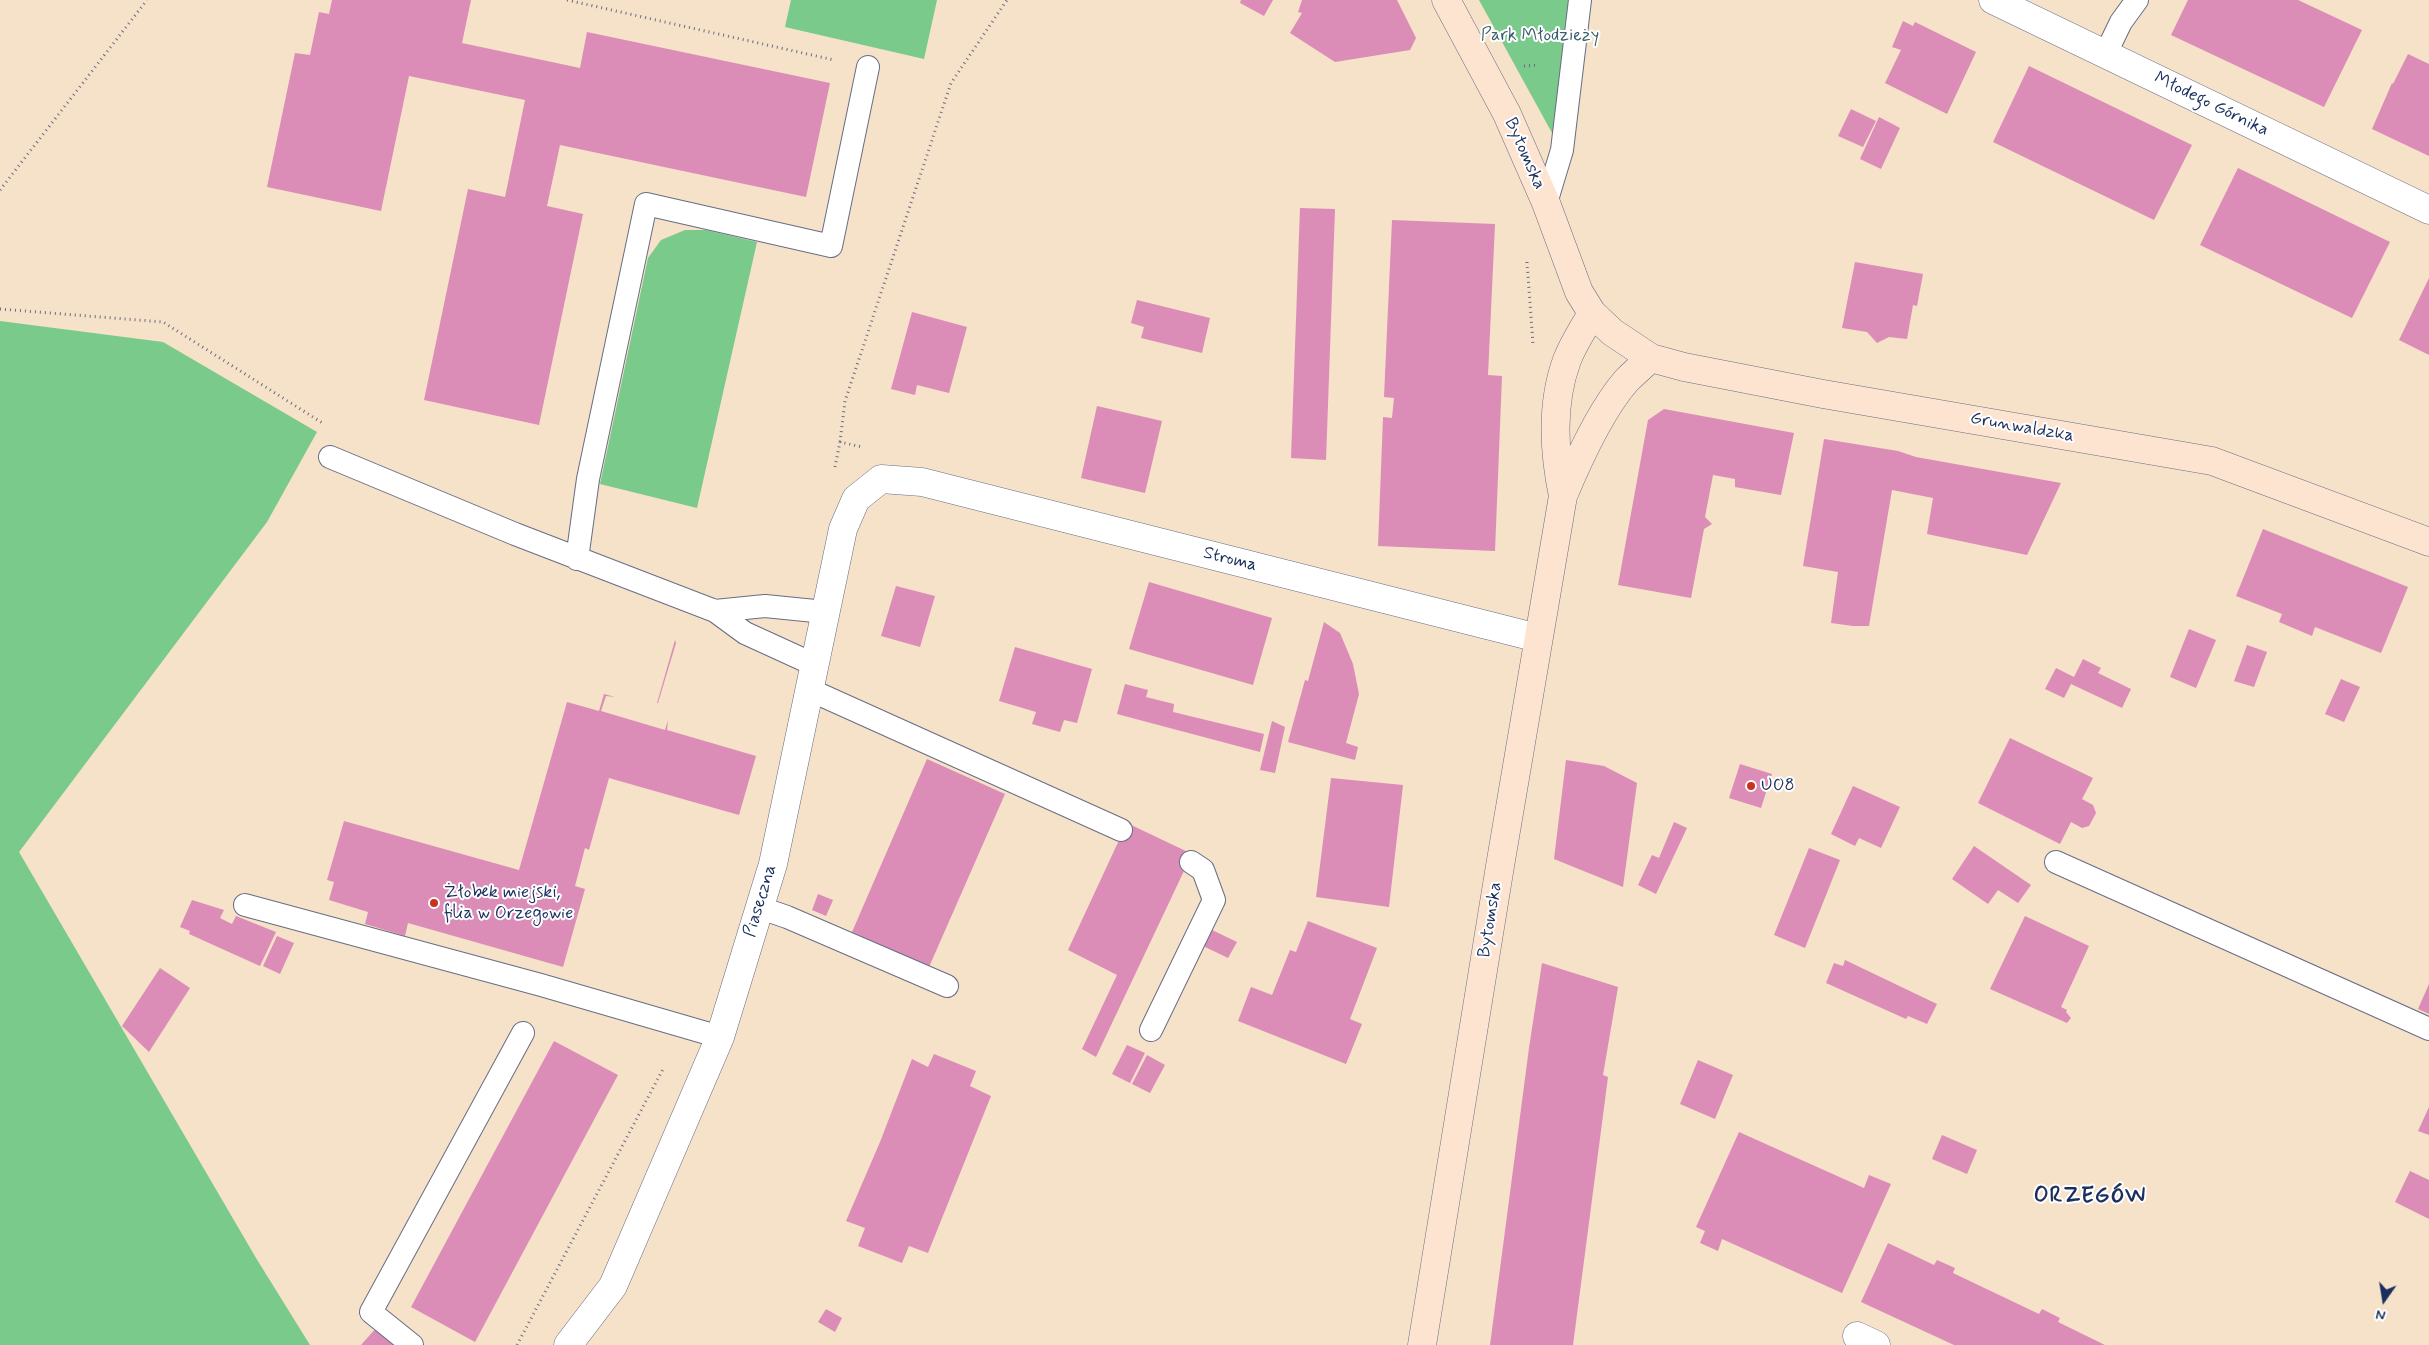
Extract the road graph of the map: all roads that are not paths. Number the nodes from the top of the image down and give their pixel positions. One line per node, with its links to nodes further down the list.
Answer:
1 (1446, 0): 7 (street, Bytomska)
2 (1580, 0): 7 (lane)
3 (1993, 0): 5 (street, Młodego Górnika)
4 (2137, 0): 5 (lane)
5 (2106, 53): 8 (street, Młodego Górnika)
6 (868, 67): 16 (lane)
7 (1546, 203): 9 (street, Bytomska)
8 (2429, 210)
9 (1592, 313): 10 (street, Bytomska); 14 (street, Bytomska)
10 (1612, 332): 11 (street, Grunwaldzka)
11 (1651, 358): 14 (street, Bytomska); 15 (street, Grunwaldzka)
12 (330, 457): 16 (lane)
13 (922, 482): 18 (street, Piaseczna); 19 (street, Stroma)
14 (1563, 496): 19 (street, Bytomska)
15 (2429, 542)
16 (578, 559): 17 (lane)
17 (715, 611): 18 (lane); 20 (lane)
18 (825, 612): 20 (street, Piaseczna)
19 (1538, 638): 33 (street, Bytomska)
20 (813, 678): 21 (lane); 25 (street, Piaseczna)
21 (1121, 830)
22 (1191, 862): 28 (lane)
23 (2056, 862): 27 (lane)
24 (245, 905): 30 (lane)
25 (758, 907): 26 (lane); 30 (street, Piaseczna)
26 (947, 986)
27 (2429, 1029)
28 (1151, 1030)
29 (523, 1033): 31 (lane)
30 (720, 1037): 32 (street, Piaseczna)
31 (412, 1345)
32 (568, 1345)
33 (1422, 1345)

